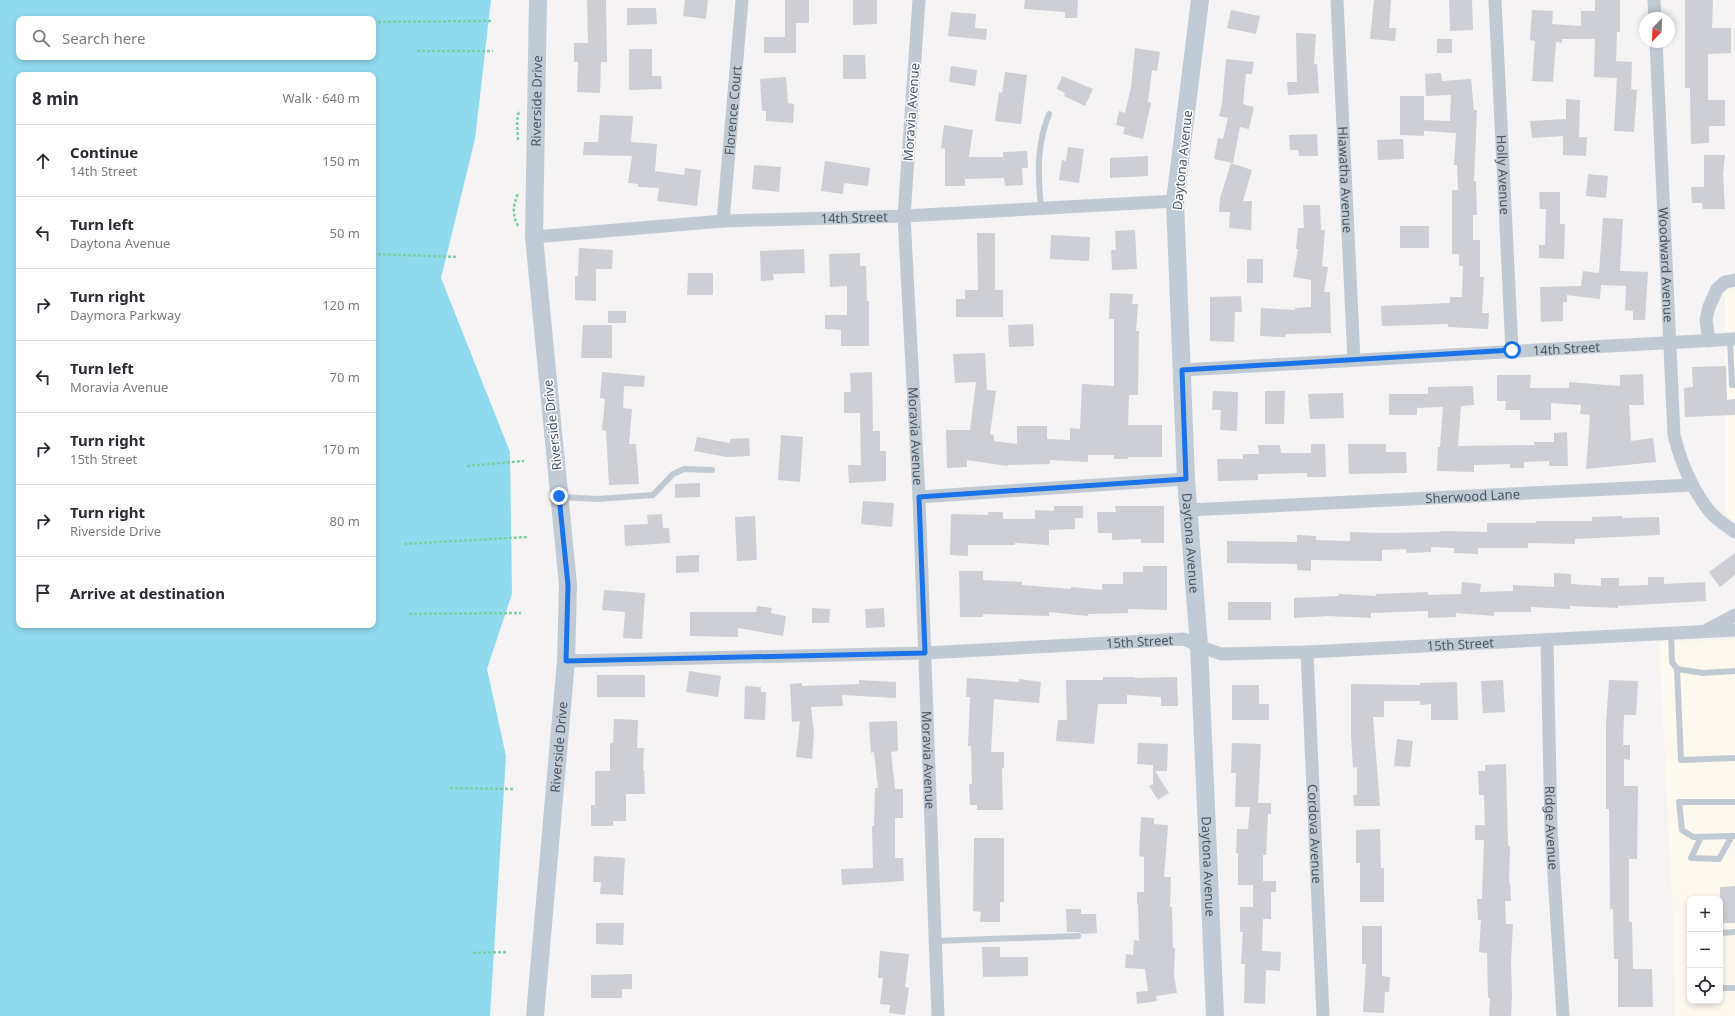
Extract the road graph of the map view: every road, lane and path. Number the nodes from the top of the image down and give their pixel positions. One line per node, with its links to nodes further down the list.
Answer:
1 (538, 0): 23 (street, Riverside Drive)
2 (742, 0): 21 (street, Florence Court)
3 (919, 0): 20 (street, Moravia Avenue)
4 (1200, 0): 18 (street, Daytona Avenue)
5 (1338, 0): 31 (street, Hiawatha Avenue)
6 (1495, 0): 30 (street, Holly Avenue)
7 (1654, 0): 8 (street)
8 (1655, 12)
9 (492, 21): 10 (path)
10 (376, 22)
11 (1656, 48): 29 (street, Woodward Avenue)
12 (417, 51): 13 (path)
13 (493, 51)
14 (520, 108): 16 (path)
15 (1049, 114): 19 (lane)
16 (518, 142)
17 (519, 190): 22 (path)
18 (1175, 201): 19 (street, 14th Street); 32 (street, Daytona Avenue)
19 (1041, 208): 20 (street, 14th Street)
20 (904, 216): 21 (street, 14th Street); 40 (street, Moravia Avenue)
21 (723, 221): 23 (street, 14th Street)
22 (518, 228)
23 (534, 237): 39 (street, Riverside Drive)
24 (376, 254): 25 (path)
25 (458, 257)
26 (1735, 280): 28 (street)
27 (1733, 339): 28 (street, 14th Street); 33 (lane)
28 (1709, 341): 29 (street, 14th Street)
29 (1669, 342): 30 (street, 14th Street); 38 (street, Woodward Avenue)
30 (1512, 350): 31 (street, 14th Street)
31 (1354, 360): 32 (street, 14th Street)
32 (1182, 370): 37 (street, Daytona Avenue)
33 (1735, 385)
34 (524, 461): 35 (path)
35 (467, 466)
36 (712, 470): 39 (lane)
37 (1186, 479): 40 (street); 41 (street, Daytona Avenue)
38 (1692, 485): 41 (street, Sherwood Lane); 42 (street)
39 (559, 496): 55 (street, Riverside Drive)
40 (919, 497): 54 (street, Moravia Avenue)
41 (1189, 510): 52 (street, Daytona Avenue)
42 (1735, 532)
43 (527, 538): 44 (path)
44 (404, 544)
45 (521, 613): 46 (path)
46 (409, 614)
47 (1735, 615): 49 (street)
48 (1735, 631): 49 (street, 15th Street)
49 (1704, 632): 50 (street, 15th Street)
50 (1671, 634): 51 (street, 15th Street); 56 (lane)
51 (1547, 640): 53 (street, 15th Street); 76 (street, Ridge Avenue)
52 (1199, 646): 53 (street, 15th Street); 54 (street, 15th Street); 74 (street, Daytona Avenue)
53 (1307, 652): 75 (street, Cordova Avenue)
54 (925, 653): 55 (street, 15th Street); 67 (street, Moravia Avenue)
55 (566, 661): 72 (street, Riverside Drive)
56 (1677, 669): 57 (lane); 58 (lane)
57 (1735, 671)
58 (1735, 758)
59 (450, 788): 60 (path)
60 (513, 789)
61 (1735, 802): 63 (lane)
62 (1733, 836): 63 (lane); 63 (lane)
63 (1701, 837)
64 (1735, 932): 65 (lane)
65 (1723, 933)
66 (1078, 936): 67 (lane)
67 (935, 941): 73 (street, Moravia Avenue)
68 (508, 952): 69 (path)
69 (473, 953)
70 (1723, 988): 71 (lane)
71 (1735, 988)
72 (535, 1016)
73 (938, 1016)
74 (1215, 1016)
75 (1323, 1016)
76 (1563, 1016)

